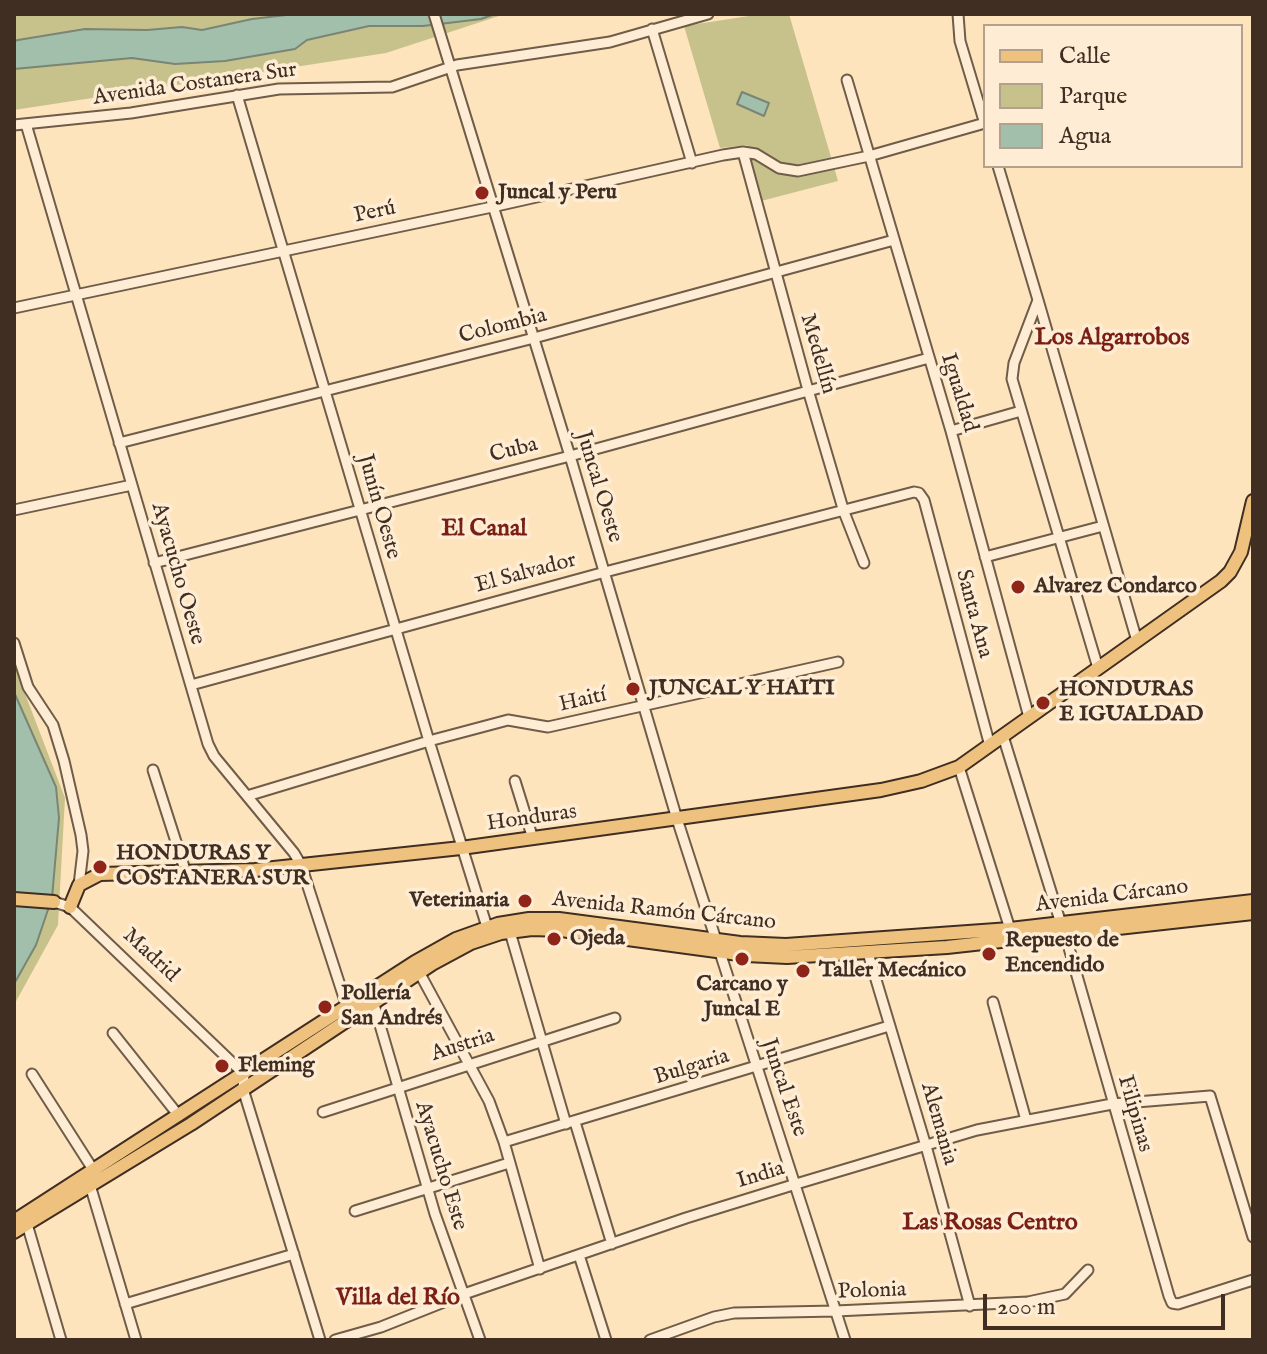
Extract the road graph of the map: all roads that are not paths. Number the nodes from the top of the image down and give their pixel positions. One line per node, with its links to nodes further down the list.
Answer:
1 (434, 14): 5 (street, Juncal Oeste)
2 (708, 14): 4 (street, Avenida Costanera Sur)
3 (958, 14): 8 (street)
4 (652, 29): 5 (street, Avenida Costanera Sur); 14 (street)
5 (450, 68): 7 (street, Avenida Costanera Sur); 16 (street, Juncal Oeste)
6 (847, 80): 13 (street, Igualdad)
7 (237, 95): 9 (street, Avenida Costanera Sur); 18 (street, Junín Oeste)
8 (983, 116)
9 (26, 124): 11 (street, Avenida Costanera Sur); 20 (street, Ayacucho Oeste)
10 (983, 124): 13 (street)
11 (14, 125)
12 (743, 152): 13 (street); 14 (street, Perú); 19 (street, Medellín)
13 (869, 156): 17 (street, Igualdad)
14 (692, 163): 16 (street, Perú)
15 (999, 168): 21 (street)
16 (492, 207): 18 (street, Perú); 23 (street, Juncal Oeste)
17 (894, 240): 19 (street, Colombia); 24 (street, Igualdad)
18 (283, 251): 20 (street, Perú); 25 (street, Junín Oeste)
19 (775, 273): 23 (street, Colombia); 26 (street, Medellín)
20 (76, 295): 22 (street, Perú); 29 (street, Ayacucho Oeste)
21 (1038, 300): 27 (street); 37 (street)
22 (14, 308)
23 (534, 338): 25 (street, Colombia); 30 (street, Juncal Oeste)
24 (929, 358): 26 (street, Cuba); 28 (street, Igualdad)
25 (325, 389): 29 (street, Colombia); 34 (street, Junín Oeste)
26 (808, 390): 30 (street, Cuba); 36 (street, Medellín)
27 (1021, 411): 28 (street); 38 (street)
28 (951, 431): 39 (street, Igualdad)
29 (119, 443): 31 (street, Ayacucho Oeste)
30 (570, 456): 34 (street, Cuba); 42 (street, Juncal Oeste)
31 (132, 485): 35 (street); 40 (street, Ayacucho Oeste)
32 (919, 493): 36 (street, El Salvador); 53 (street, Santa Ana)
33 (1253, 501): 44 (main road, Honduras)
34 (360, 509): 40 (street, Cuba); 43 (street, Junín Oeste)
35 (14, 510)
36 (844, 512): 41 (street, Medellín); 42 (street, El Salvador)
37 (1103, 526): 38 (street); 44 (street)
38 (1059, 538): 39 (street); 47 (street)
39 (985, 557): 50 (street, Igualdad)
40 (154, 563): 48 (street, Ayacucho Oeste)
41 (864, 563)
42 (605, 572): 43 (street, El Salvador); 49 (street, Juncal Oeste)
43 (395, 628): 48 (street, El Salvador); 52 (street, Junín Oeste)
44 (1137, 641): 47 (main road, Honduras)
45 (14, 643): 63 (street)
46 (838, 662): 49 (street, Haití)
47 (1098, 668): 50 (main road, Honduras)
48 (191, 685): 57 (street, Ayacucho Oeste)
49 (643, 706): 52 (street, Haití); 58 (street, Juncal Oeste)
50 (1029, 717): 51 (main road, Honduras)
51 (1003, 736): 53 (main road, Honduras); 71 (street)
52 (429, 741): 57 (street, Haití); 60 (street, Junín Oeste)
53 (990, 746): 54 (main road, Honduras)
54 (959, 767): 58 (main road, Honduras); 70 (street)
55 (153, 770): 62 (street)
56 (515, 781): 59 (street)
57 (247, 796): 61 (street, Ayacucho Oeste)
58 (677, 819): 59 (main road, Honduras); 73 (street, Juncal Oeste)
59 (533, 839): 60 (main road, Honduras)
60 (461, 848): 61 (main road, Honduras); 69 (street, Junín Oeste)
61 (301, 865): 62 (main road, Honduras); 78 (street, Ayacucho Oeste)
62 (186, 873): 63 (main road, Honduras)
63 (79, 885): 67 (main road)
64 (14, 899): 66 (main road, Madrid)
65 (1253, 901): 71 (main road, Avenida Cárcano)
66 (54, 902): 67 (street, Madrid)
67 (70, 907): 87 (street, Madrid)
68 (1253, 913): 71 (main road, Avenida Ramón Cárcano)
69 (487, 927): 73 (main road, Avenida Ramón Cárcano); 78 (main road, Avenida Ramón Cárcano)
70 (1010, 929): 71 (main road, Avenida Cárcano); 73 (main road, Avenida Ramón Cárcano)
71 (1063, 929): 74 (main road, Avenida Ramón Cárcano); 90 (street, Filipinas)
72 (510, 932): 73 (main road, Avenida Ramón Cárcano); 75 (main road, Avenida Ramón Cárcano); 82 (street)
73 (716, 945): 74 (main road, Avenida Ramón Cárcano); 85 (street, Juncal Este)
74 (868, 953): 80 (street, Alemania)
75 (419, 972): 76 (main road, Avenida Ramón Cárcano); 84 (street)
76 (373, 1001): 88 (street, Ayacucho Este); 89 (main road, Avenida Ramón Cárcano)
77 (993, 1002): 93 (street)
78 (347, 1007): 83 (main road, Avenida Ramón Cárcano)
79 (615, 1018): 82 (street, Austria)
80 (889, 1026): 85 (street, Bulgaria); 97 (street, Alemania)
81 (113, 1033): 92 (street)
82 (541, 1040): 84 (street, Austria); 94 (street)
83 (275, 1053): 87 (main road, Avenida Ramón Cárcano); 89 (main road)
84 (468, 1063): 88 (street, Austria); 96 (street)
85 (757, 1067): 94 (street, Bulgaria); 100 (street, Juncal Este)
86 (32, 1074): 99 (street)
87 (244, 1074): 89 (street); 92 (main road, Avenida Ramón Cárcano); 95 (main road)
88 (397, 1087): 91 (street, Austria); 102 (street, Ayacucho Este)
89 (243, 1089): 95 (main road, Avenida Ramón Cárcano); 108 (street)
90 (1112, 1104): 93 (street, India); 106 (street, India); 112 (street, Filipinas)
91 (323, 1112)
92 (179, 1116): 99 (main road, Avenida Ramón Cárcano)
93 (1026, 1120): 97 (street, India)
94 (571, 1123): 96 (street, Bulgaria); 107 (street)
95 (191, 1124): 101 (main road, Avenida Ramón Cárcano)
96 (504, 1142): 98 (street)
97 (926, 1146): 100 (street, India); 115 (street, Alemania)
98 (509, 1163): 102 (street); 110 (street)
99 (94, 1171): 104 (main road, Avenida Ramón Cárcano)
100 (796, 1184): 107 (street, India); 116 (street, Juncal Este)
101 (90, 1185): 104 (main road, Avenida Ramón Cárcano); 114 (street)
102 (428, 1189): 103 (street); 113 (street, Ayacucho Este)
103 (355, 1211)
104 (20, 1223): 105 (main road, Avenida Ramón Cárcano); 117 (street)
105 (14, 1232)
106 (1253, 1237)
107 (612, 1244): 109 (street, India)
108 (294, 1254): 114 (street); 119 (street)
109 (579, 1255): 110 (street, India); 122 (street)
110 (540, 1269): 113 (street, India)
111 (1088, 1270): 115 (street, Polonia)
112 (1253, 1280)
113 (464, 1294): 120 (street, India); 121 (street, Ayacucho Este)
114 (125, 1304): 118 (street)
115 (970, 1306): 116 (street, Polonia)
116 (836, 1311): 123 (street, Polonia); 124 (street, Juncal Este)
117 (61, 1340)
118 (136, 1340)
119 (320, 1340)
120 (335, 1340)
121 (480, 1340)
122 (606, 1340)
123 (650, 1340)
124 (845, 1340)

